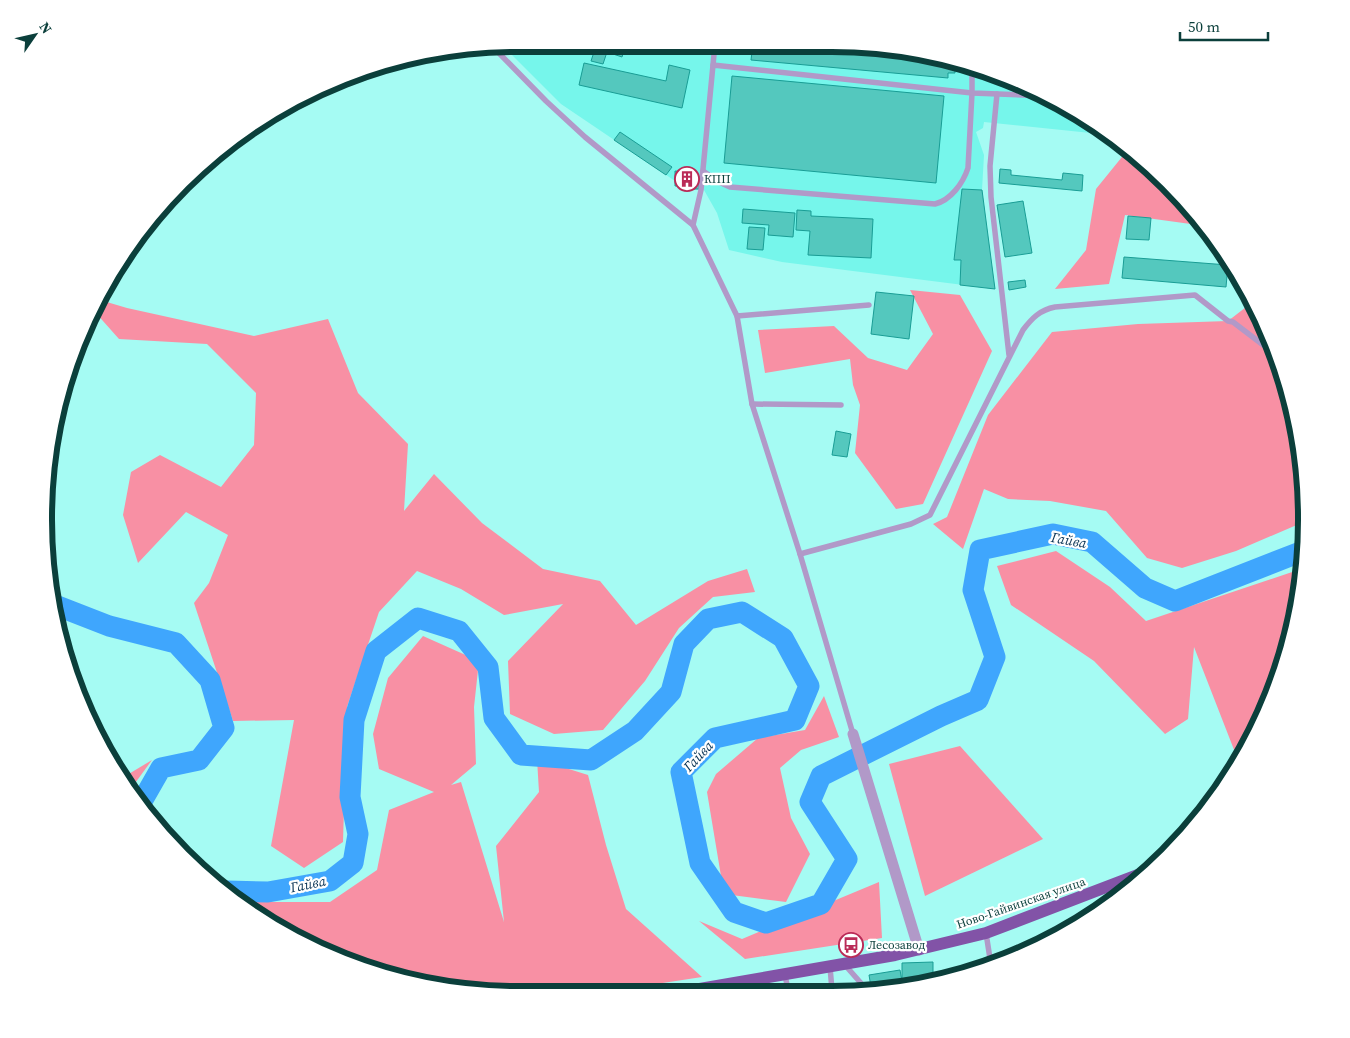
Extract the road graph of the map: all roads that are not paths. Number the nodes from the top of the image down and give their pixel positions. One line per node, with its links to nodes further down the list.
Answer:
1 (714, 52): 3 (lane)
2 (499, 53): 9 (lane)
3 (713, 65): 5 (lane); 8 (lane)
4 (972, 74): 5 (lane)
5 (972, 93): 6 (lane); 8 (lane)
6 (997, 94): 7 (lane); 13 (lane)
7 (1025, 95)
8 (703, 171): 9 (lane)
9 (693, 225): 11 (lane)
10 (869, 305): 11 (lane)
11 (737, 316): 14 (lane)
12 (1264, 346): 13 (lane)
13 (1009, 355): 16 (lane)
14 (752, 404): 15 (lane); 16 (lane)
15 (841, 405)
16 (800, 554): 17 (lane)
17 (853, 734): 20 (street)
18 (1128, 879): 19 (main road, Ново-Гайвинская улица)
19 (986, 933): 20 (main road, Ново-Гайвинская улица); 21 (lane)
20 (919, 950): 22 (main road, Ново-Гайвинская улица)
21 (990, 958)
22 (845, 964): 23 (main road, Ново-Гайвинская улица); 25 (lane)
23 (830, 967): 24 (main road, Ново-Гайвинская улица); 28 (lane)
24 (785, 975): 26 (main road, Ново-Гайвинская улица); 27 (lane)
25 (863, 985)
26 (726, 986)
27 (787, 986)
28 (832, 986)

